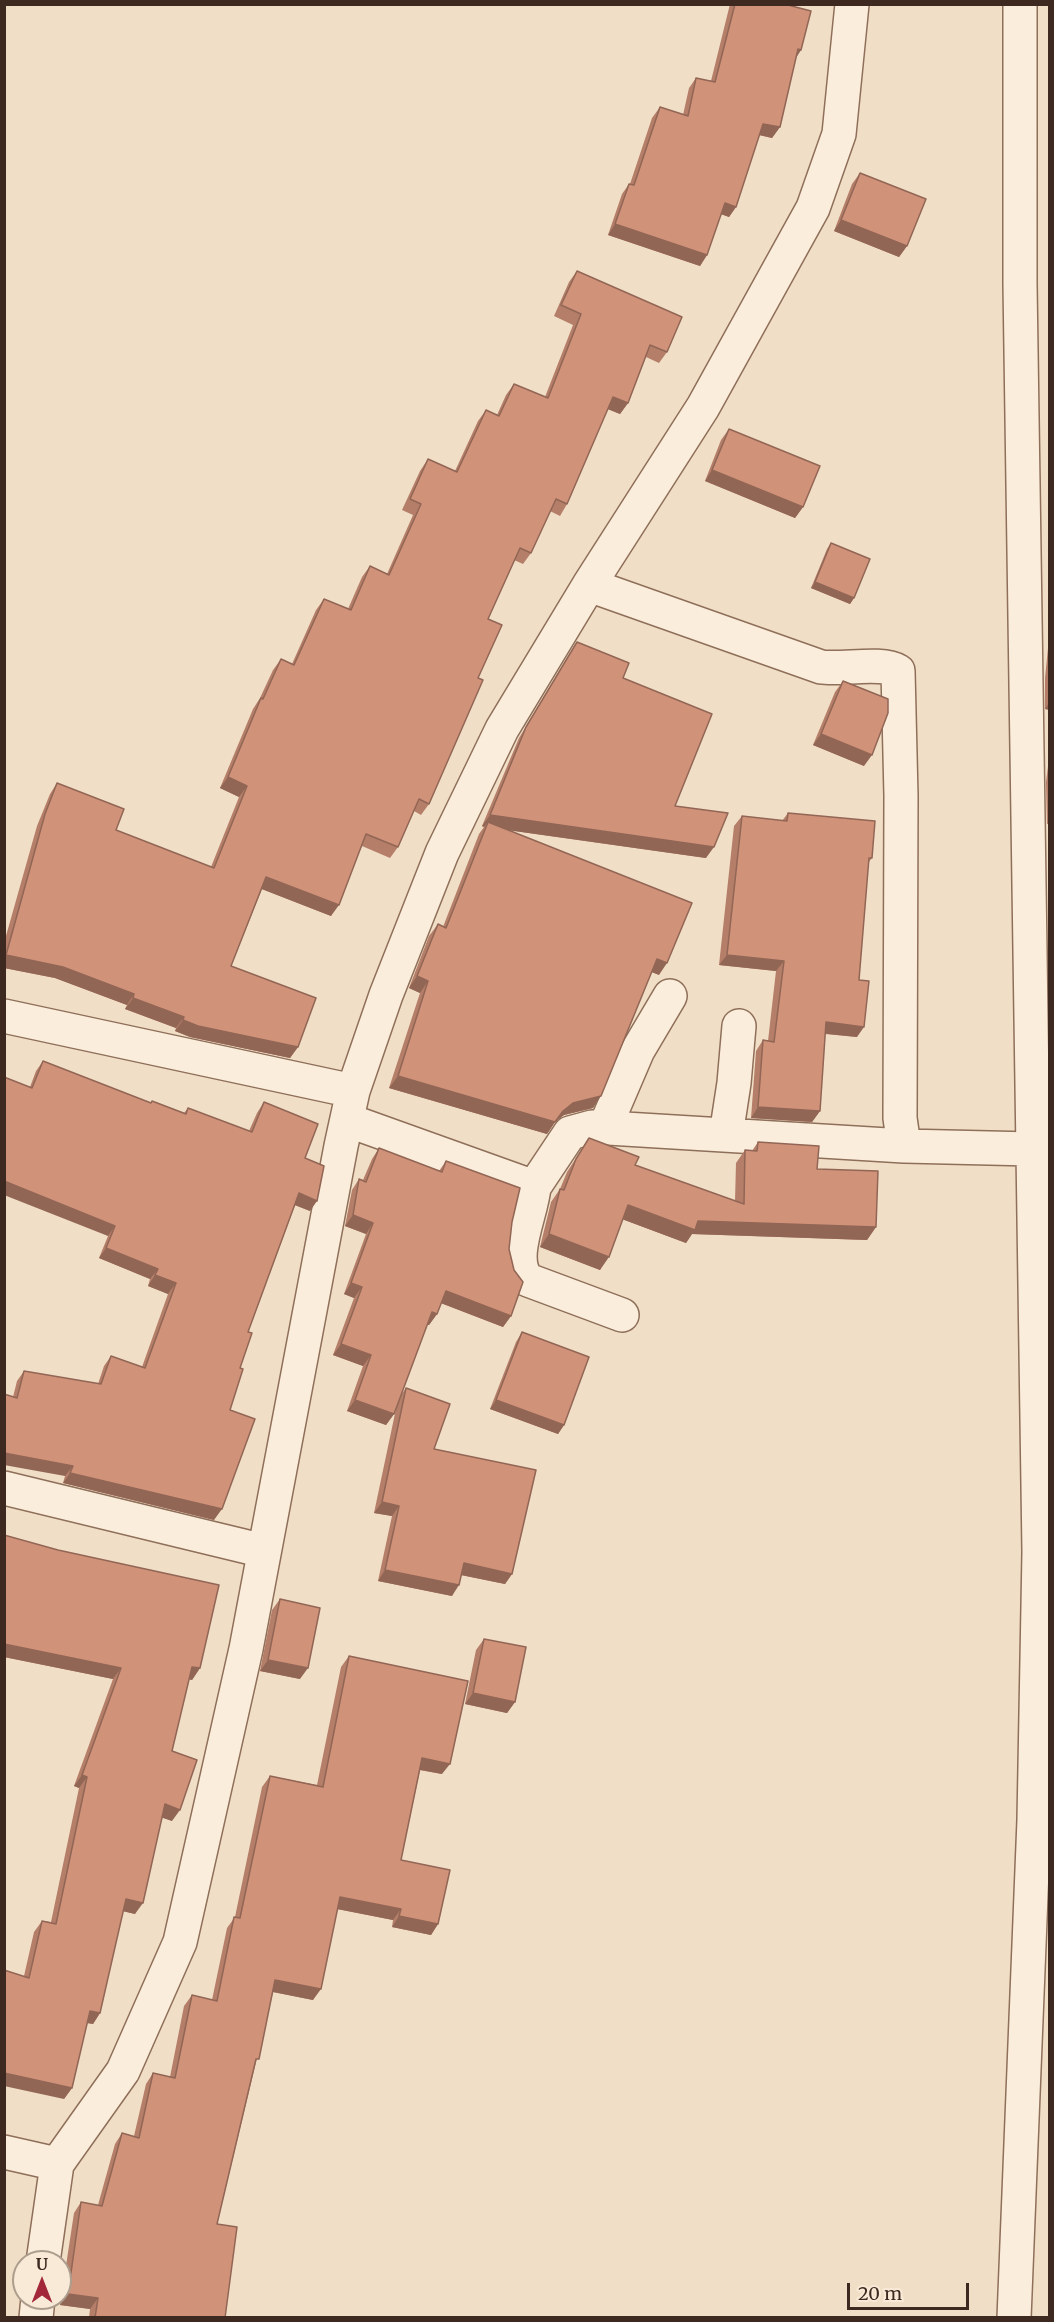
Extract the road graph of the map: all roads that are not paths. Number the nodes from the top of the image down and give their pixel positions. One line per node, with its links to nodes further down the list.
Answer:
1 (852, 4): 3 (street)
2 (1020, 4): 11 (street)
3 (589, 585): 7 (street); 10 (street)
4 (670, 996): 8 (street)
5 (4, 1016): 7 (street)
6 (739, 1026): 9 (street)
7 (350, 1105): 12 (street); 15 (street)
8 (605, 1126): 9 (street); 12 (street)
9 (726, 1135): 10 (street)
10 (904, 1146): 11 (street)
11 (1032, 1149): 19 (street)
12 (534, 1187): 13 (street)
13 (622, 1315)
14 (4, 1488): 15 (street)
15 (264, 1551): 17 (street)
16 (4, 2152): 17 (street)
17 (57, 2164): 18 (street)
18 (45, 2250)
19 (1014, 2318)

